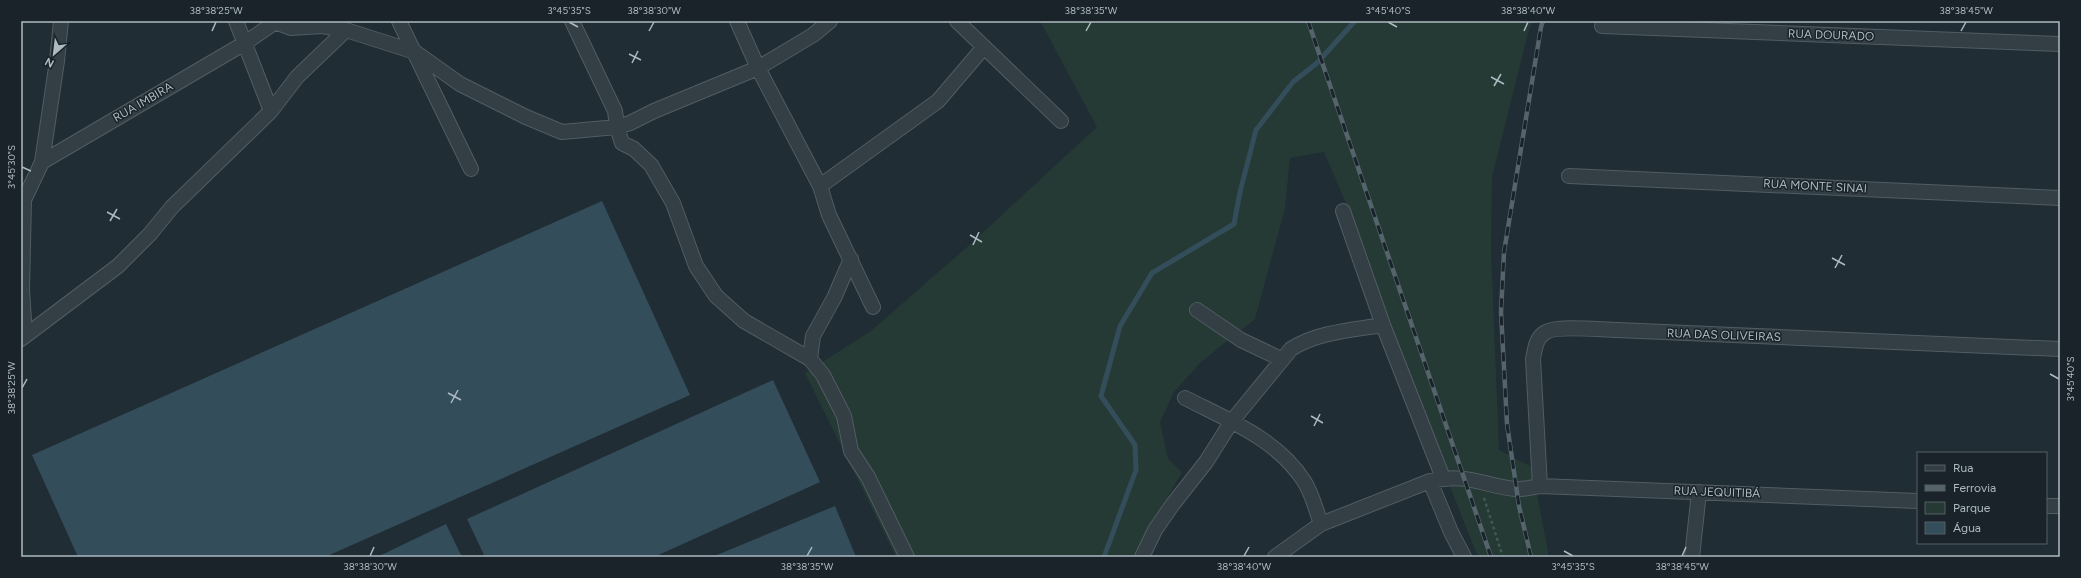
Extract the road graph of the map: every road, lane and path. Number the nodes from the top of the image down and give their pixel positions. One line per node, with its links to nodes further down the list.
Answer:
1 (61, 21): 19 (street)
2 (236, 21): 11 (street)
3 (399, 21): 14 (street)
4 (572, 21): 18 (street)
5 (737, 21): 15 (street)
6 (830, 21): 15 (street)
7 (957, 21): 13 (street)
8 (276, 22): 10 (street); 11 (street, RUA IMBIRA)
9 (1602, 26): 12 (street, RUA DOURADO)
10 (346, 30): 14 (street); 16 (street)
11 (245, 43): 16 (street); 19 (street, RUA IMBIRA)
12 (2060, 44)
13 (984, 46): 17 (street); 22 (street)
14 (414, 52): 18 (street); 20 (street)
15 (758, 68): 18 (street); 22 (street)
16 (268, 104): 30 (street)
17 (1061, 121)
18 (617, 127): 32 (street)
19 (42, 162): 24 (street)
20 (471, 169)
21 (1569, 176): 23 (street, RUA MONTE SINAI)
22 (820, 186): 26 (street)
23 (2060, 198)
24 (22, 201): 30 (street)
25 (1343, 211): 29 (street)
26 (851, 260): 27 (street); 32 (street)
27 (873, 307)
28 (1197, 310): 33 (street)
29 (1383, 325): 33 (street); 36 (street)
30 (23, 338)
31 (2060, 349): 38 (street, RUA DAS OLIVEIRAS)
32 (810, 359): 45 (street)
33 (1281, 360): 35 (street)
34 (1185, 398): 35 (street)
35 (1232, 422): 43 (street); 46 (street)
36 (1436, 479): 37 (street); 43 (street); 48 (street)
37 (1478, 480): 38 (street, RUA JEQUITIBÁ); 49 (path)
38 (1540, 486): 39 (street, RUA JEQUITIBÁ)
39 (1699, 492): 40 (street, RUA JEQUITIBÁ); 50 (street)
40 (1917, 501)
41 (2047, 506): 42 (street)
42 (2060, 506)
43 (1321, 524): 44 (street)
44 (1290, 552): 47 (street)
45 (907, 557)
46 (1142, 557)
47 (1275, 557)
48 (1464, 557)
49 (1503, 557)
50 (1692, 557)

